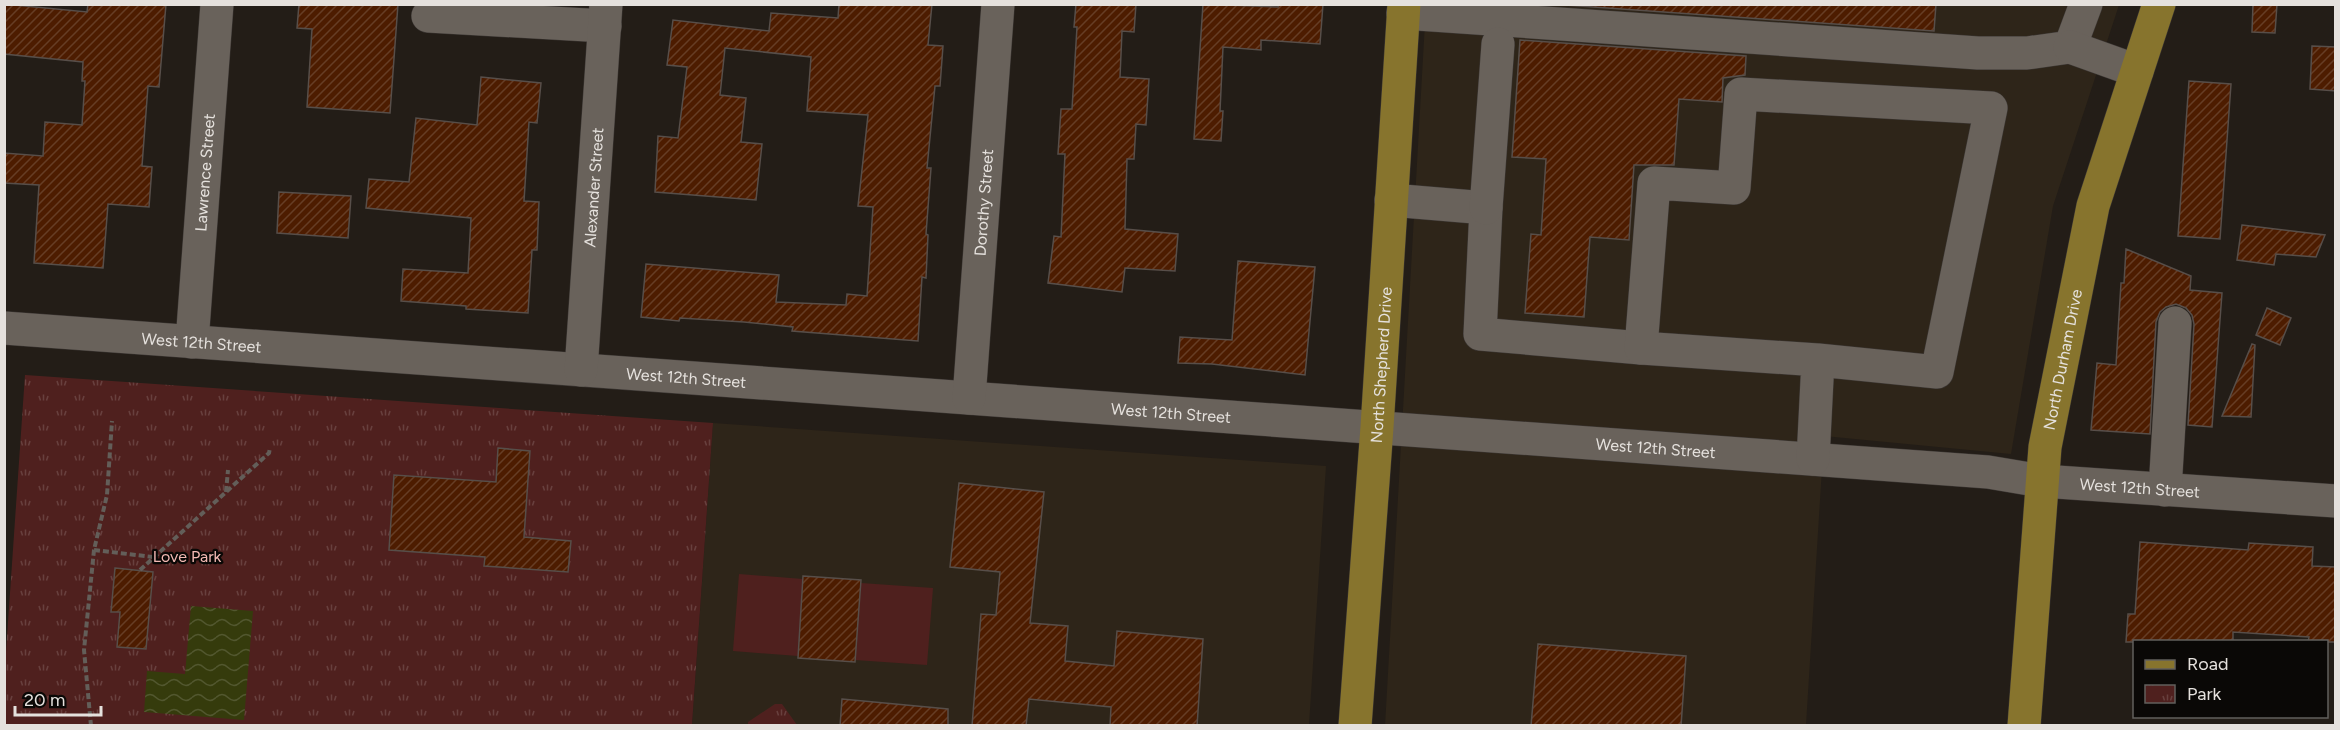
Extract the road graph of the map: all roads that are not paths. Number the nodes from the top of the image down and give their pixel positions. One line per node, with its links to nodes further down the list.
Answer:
1 (217, 4): 15 (street, Lawrence Street)
2 (998, 4): 19 (street, Dorothy Street)
3 (2086, 4): 9 (street)
4 (2159, 4): 10 (main road, North Durham Drive)
5 (1404, 9): 9 (street); 11 (main road, North Shepherd Drive)
6 (606, 15): 7 (street); 18 (street, Alexander Street)
7 (428, 16)
8 (1498, 44): 12 (street)
9 (2070, 47): 10 (street)
10 (2137, 71): 22 (main road, North Durham Drive)
11 (1392, 200): 12 (street); 20 (main road, North Shepherd Drive)
12 (1486, 208): 16 (street)
13 (2175, 323): 23 (street)
14 (4, 328): 15 (street, West 12th Street)
15 (192, 342): 18 (street, West 12th Street)
16 (1641, 348): 17 (street); 17 (street)
17 (1818, 360): 21 (street)
18 (581, 370): 19 (street, West 12th Street)
19 (969, 398): 20 (street, West 12th Street)
20 (1377, 427): 21 (street, West 12th Street); 25 (main road, North Shepherd Drive)
21 (1813, 459): 22 (street, West 12th Street)
22 (2042, 481): 23 (street, West 12th Street); 26 (main road, North Durham Drive)
23 (2165, 490): 24 (street, West 12th Street)
24 (2336, 501)
25 (1355, 726)
26 (2024, 726)

